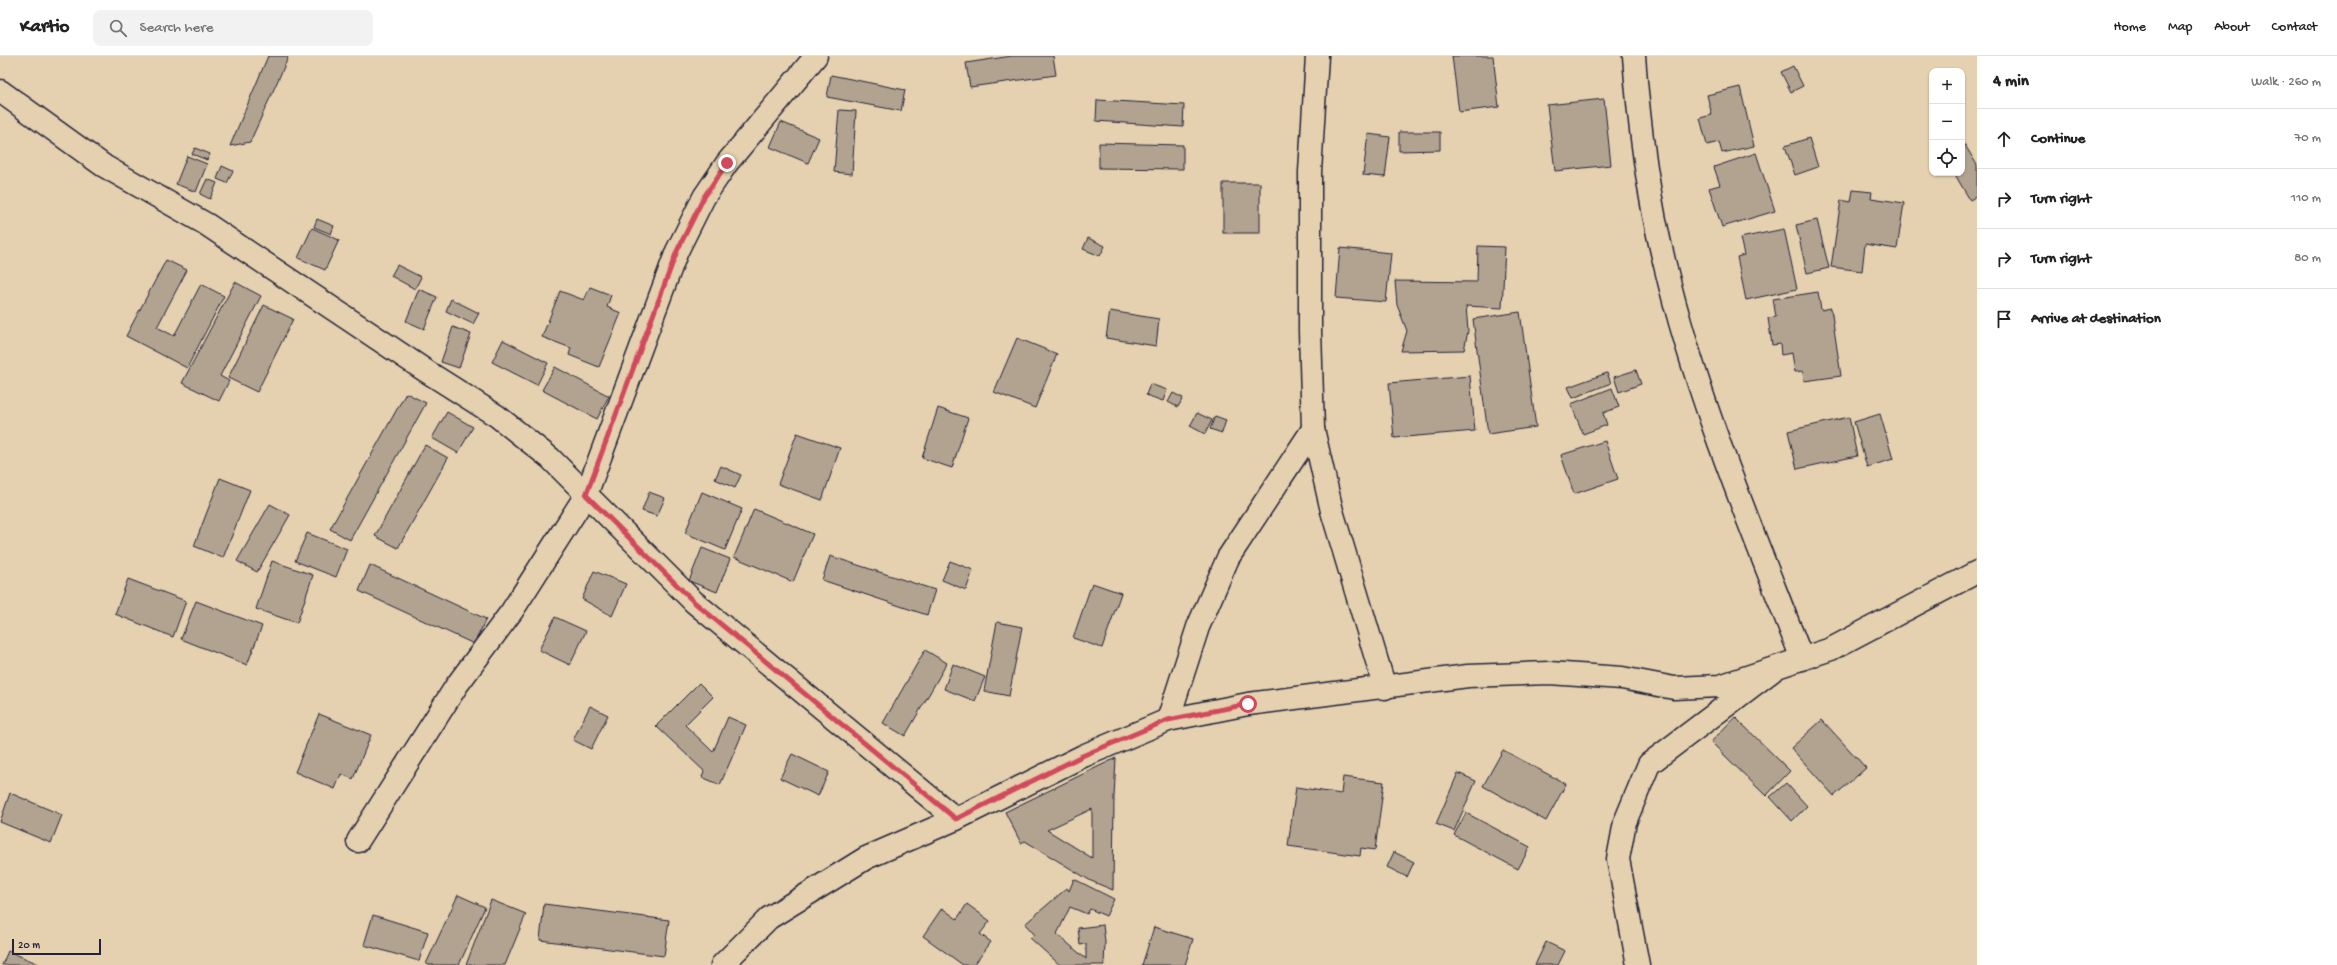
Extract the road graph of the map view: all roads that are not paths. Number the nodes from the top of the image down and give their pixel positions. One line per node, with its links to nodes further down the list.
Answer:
1 (816, 56): 6 (street)
2 (1317, 56): 5 (street)
3 (1634, 56): 8 (street)
4 (0, 91): 6 (street)
5 (1313, 429): 10 (street); 11 (street)
6 (586, 495): 12 (street); 13 (street)
7 (1977, 572): 8 (street)
8 (1802, 659): 9 (street)
9 (1776, 667): 10 (street); 15 (street)
10 (1385, 688): 11 (street)
11 (1168, 720): 12 (street)
12 (956, 819): 14 (street)
13 (358, 841)
14 (722, 965)
15 (1638, 965)

